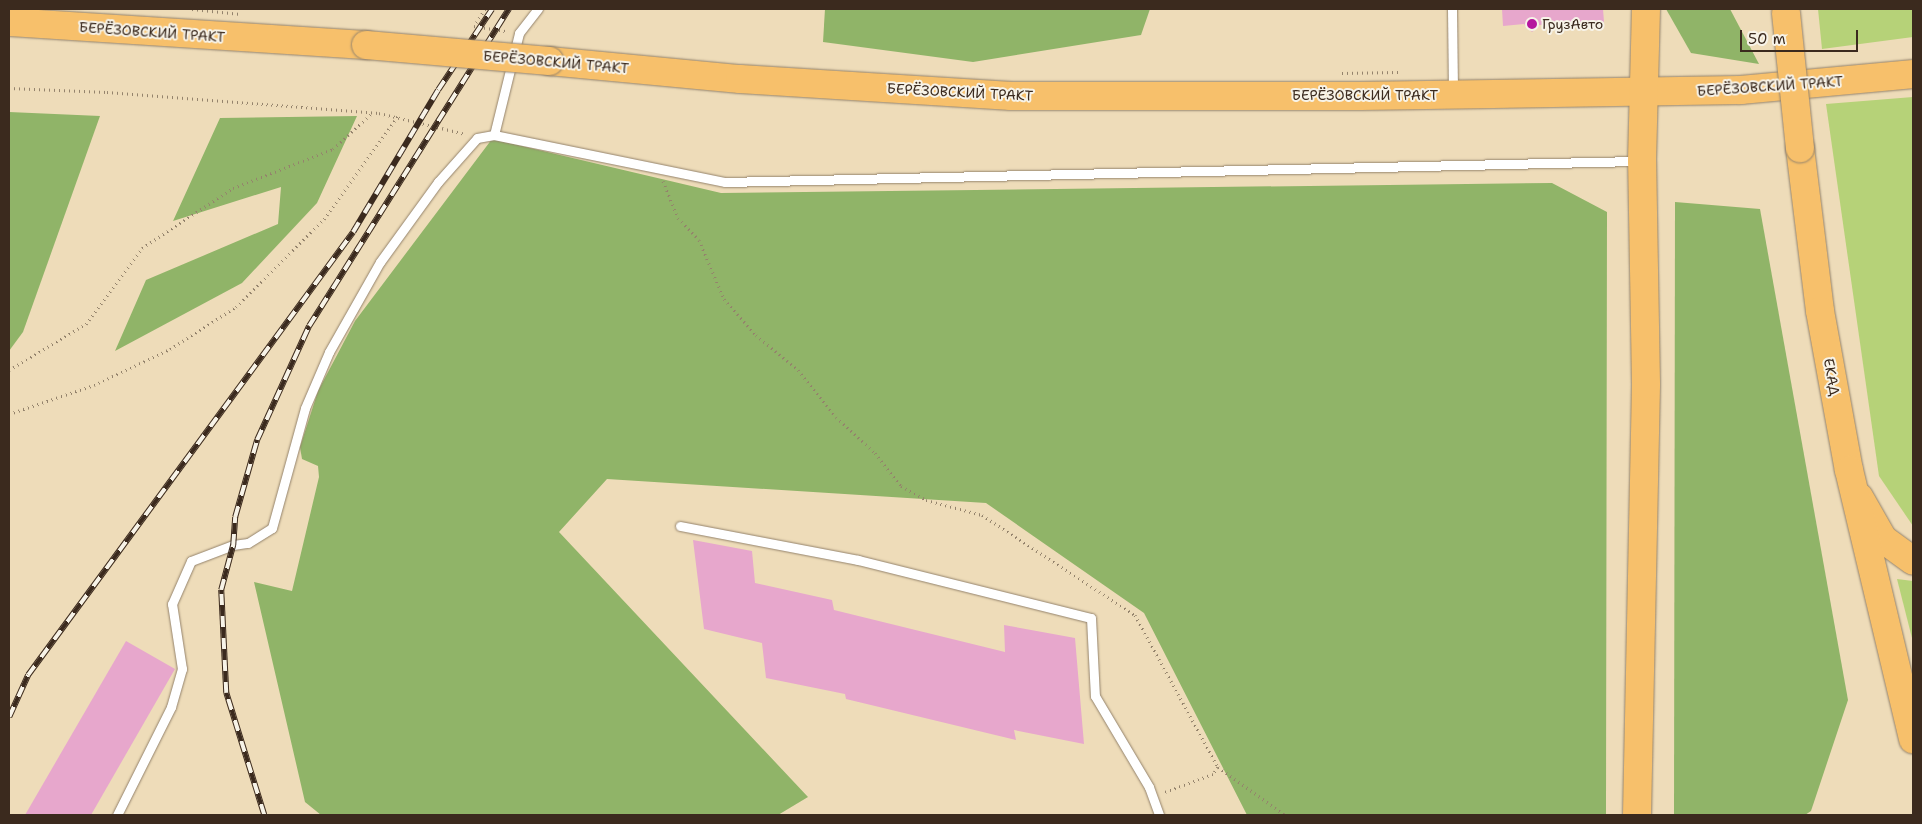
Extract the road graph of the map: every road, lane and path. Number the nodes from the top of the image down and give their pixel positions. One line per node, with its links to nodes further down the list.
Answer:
1 (485, 9): 7 (path)
2 (538, 9): 7 (lane)
3 (1452, 9): 13 (lane)
4 (1646, 9): 12 (main road)
5 (1785, 11): 22 (main road, ЕКАД, bridge)
6 (9, 22): 13 (main road, БЕРЁЗОВСКИЙ ТРАКТ, bridge)
7 (519, 33): 16 (lane)
8 (1401, 72): 9 (path)
9 (1333, 73)
10 (1913, 74): 12 (main road, БЕРЁЗОВСКИЙ ТРАКТ)
11 (9, 88): 14 (path)
12 (1644, 92): 13 (main road, БЕРЁЗОВСКИЙ ТРАКТ); 18 (main road)
13 (1453, 94)
14 (372, 113): 15 (path); 20 (path)
15 (398, 116): 17 (path); 21 (path)
16 (494, 135): 17 (lane); 19 (lane)
17 (477, 138): 28 (lane)
18 (1642, 161): 19 (lane); 31 (main road)
19 (656, 168): 26 (path)
20 (9, 370)
21 (9, 414)
22 (1849, 470): 24 (main road); 25 (main road, ЕКАД)
23 (680, 526): 27 (lane)
24 (1913, 561)
25 (1913, 739)
26 (1218, 766): 27 (path); 30 (path)
27 (1152, 797): 29 (lane)
28 (117, 815)
29 (1159, 815)
30 (1285, 815)
31 (1637, 815)

